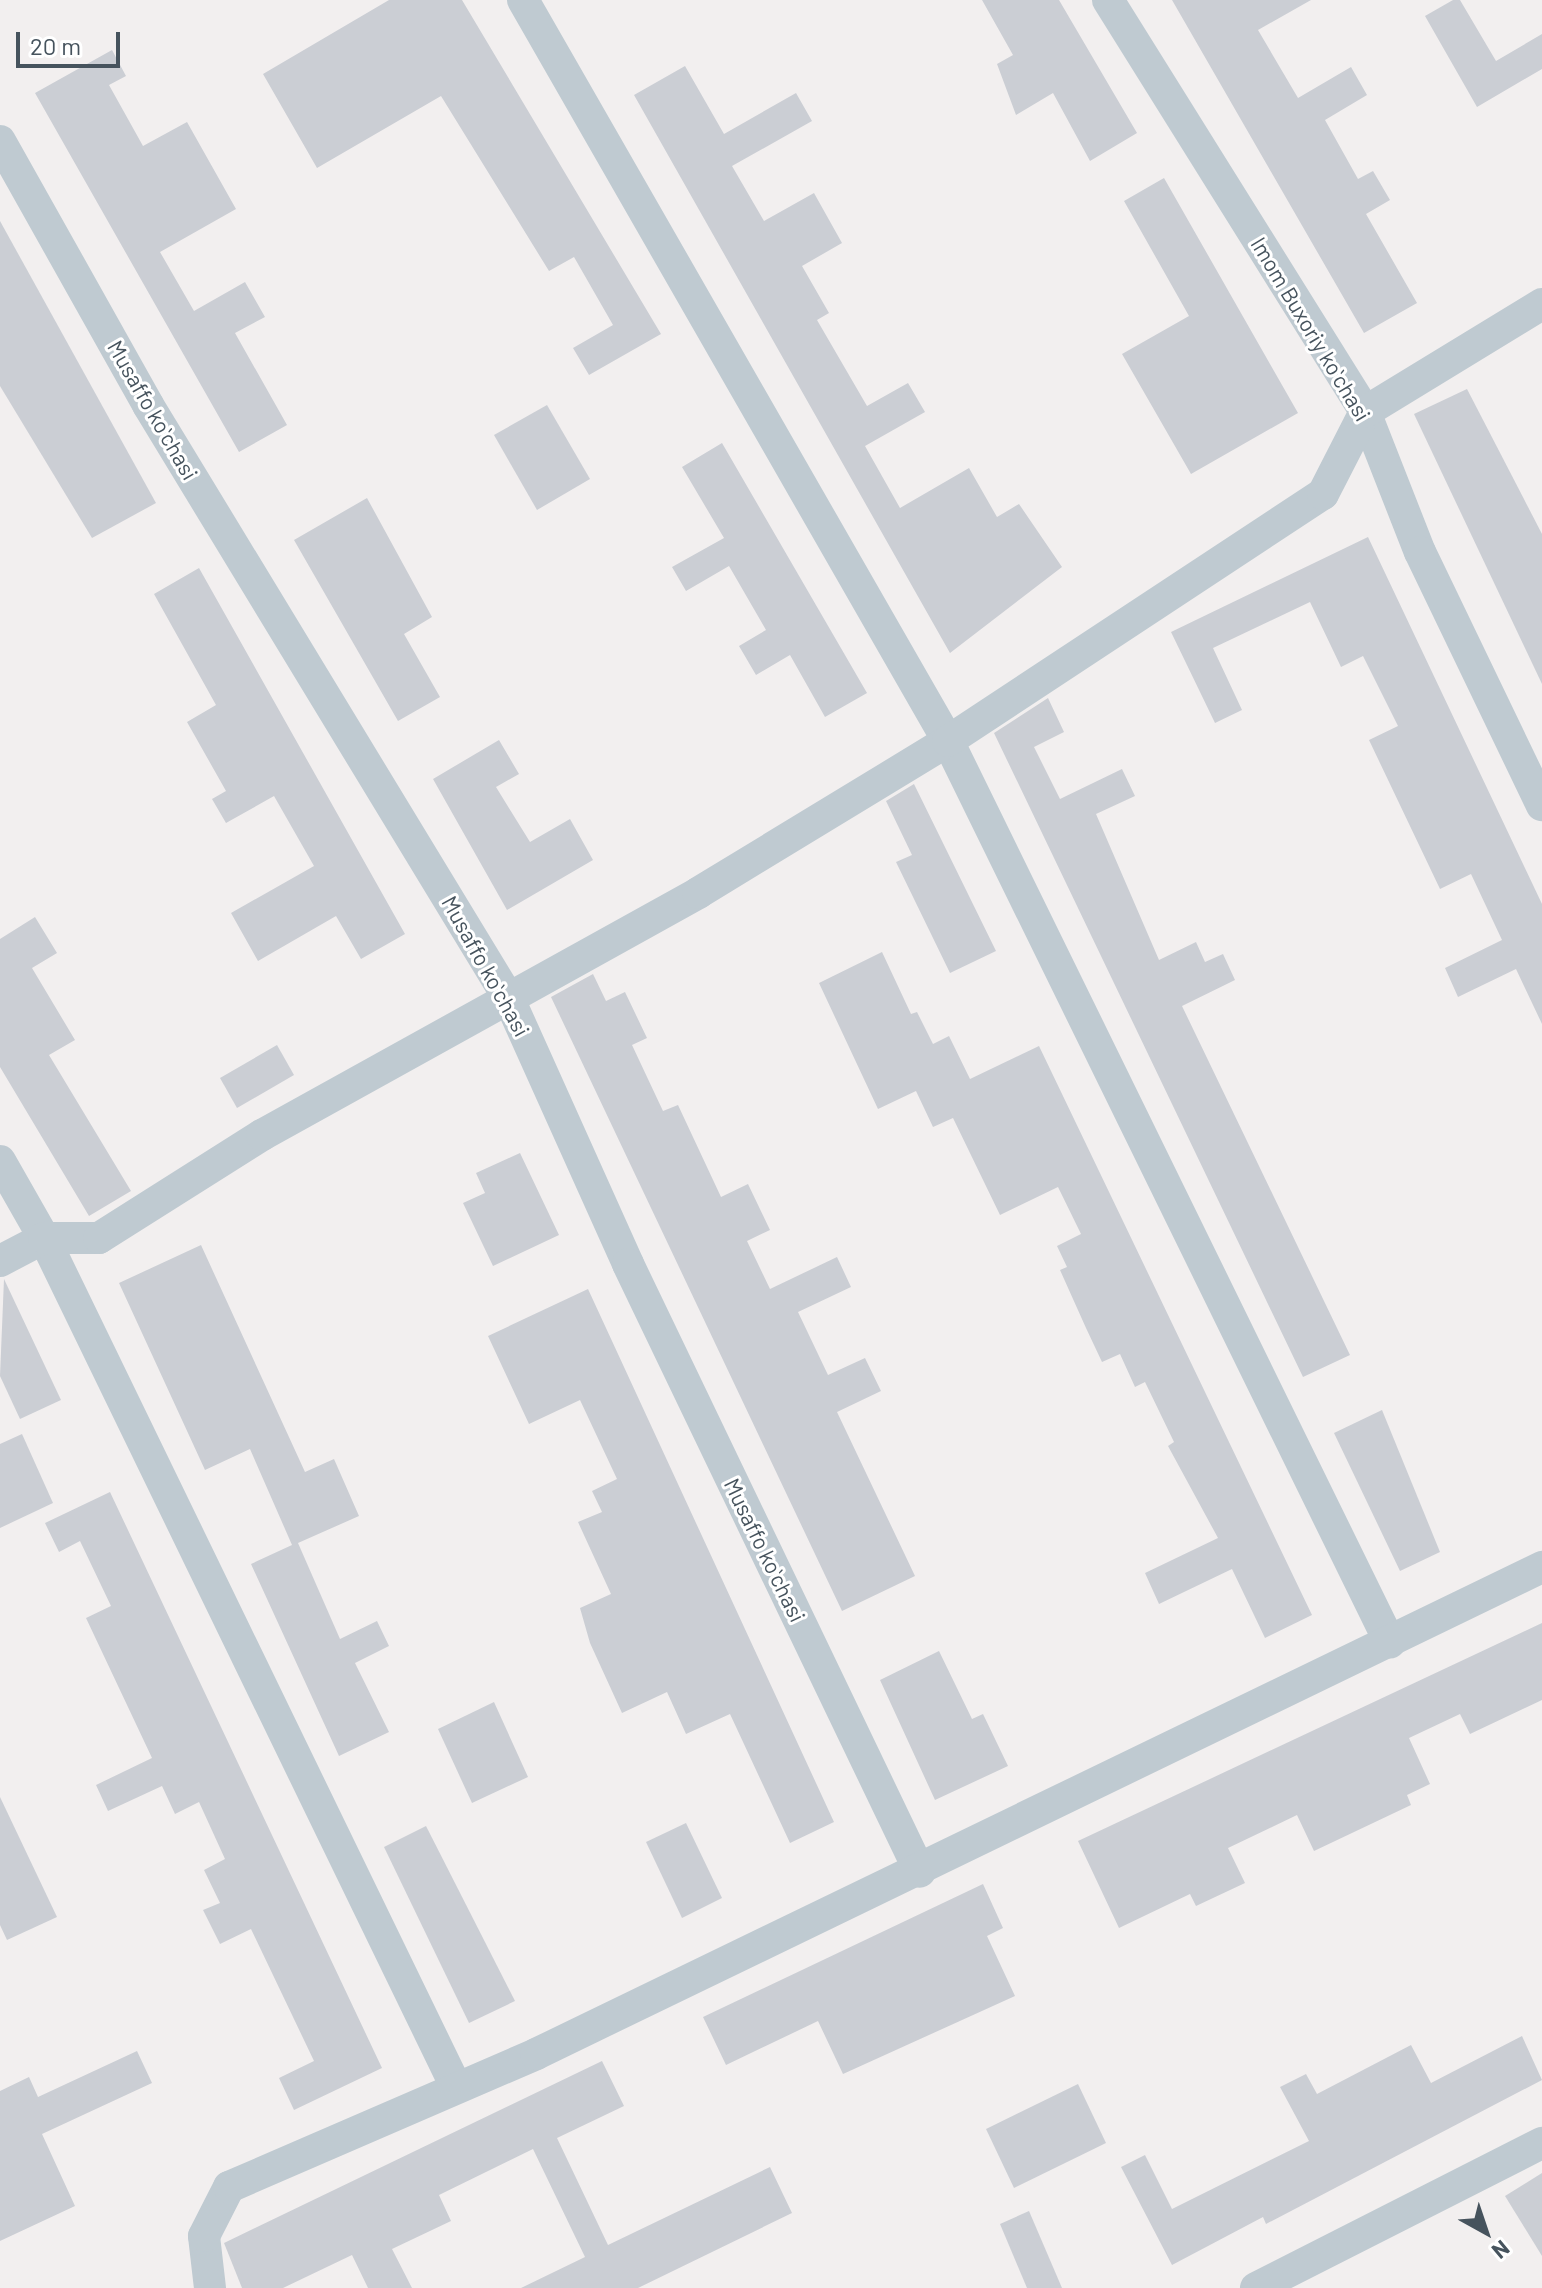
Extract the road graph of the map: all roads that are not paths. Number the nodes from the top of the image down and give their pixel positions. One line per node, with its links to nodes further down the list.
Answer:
1 (523, 0): 6 (street)
2 (1108, 0): 5 (street, Imom Buxoriy koʻchasi)
3 (0, 141): 8 (street, Musaffo koʻchasi)
4 (1542, 304): 5 (street)
5 (1365, 412): 6 (street); 7 (street, Imom Buxoriy koʻchasi)
6 (948, 741): 8 (street); 13 (street)
7 (1542, 805)
8 (509, 999): 10 (street); 14 (street, Musaffo koʻchasi)
9 (0, 1161): 10 (street)
10 (44, 1238): 11 (street); 15 (street)
11 (0, 1261)
12 (1542, 1567): 13 (street)
13 (1390, 1643): 14 (street)
14 (920, 1872): 15 (street)
15 (456, 2087): 17 (street)
16 (1542, 2143): 18 (street)
17 (210, 2288)
18 (1256, 2288)

